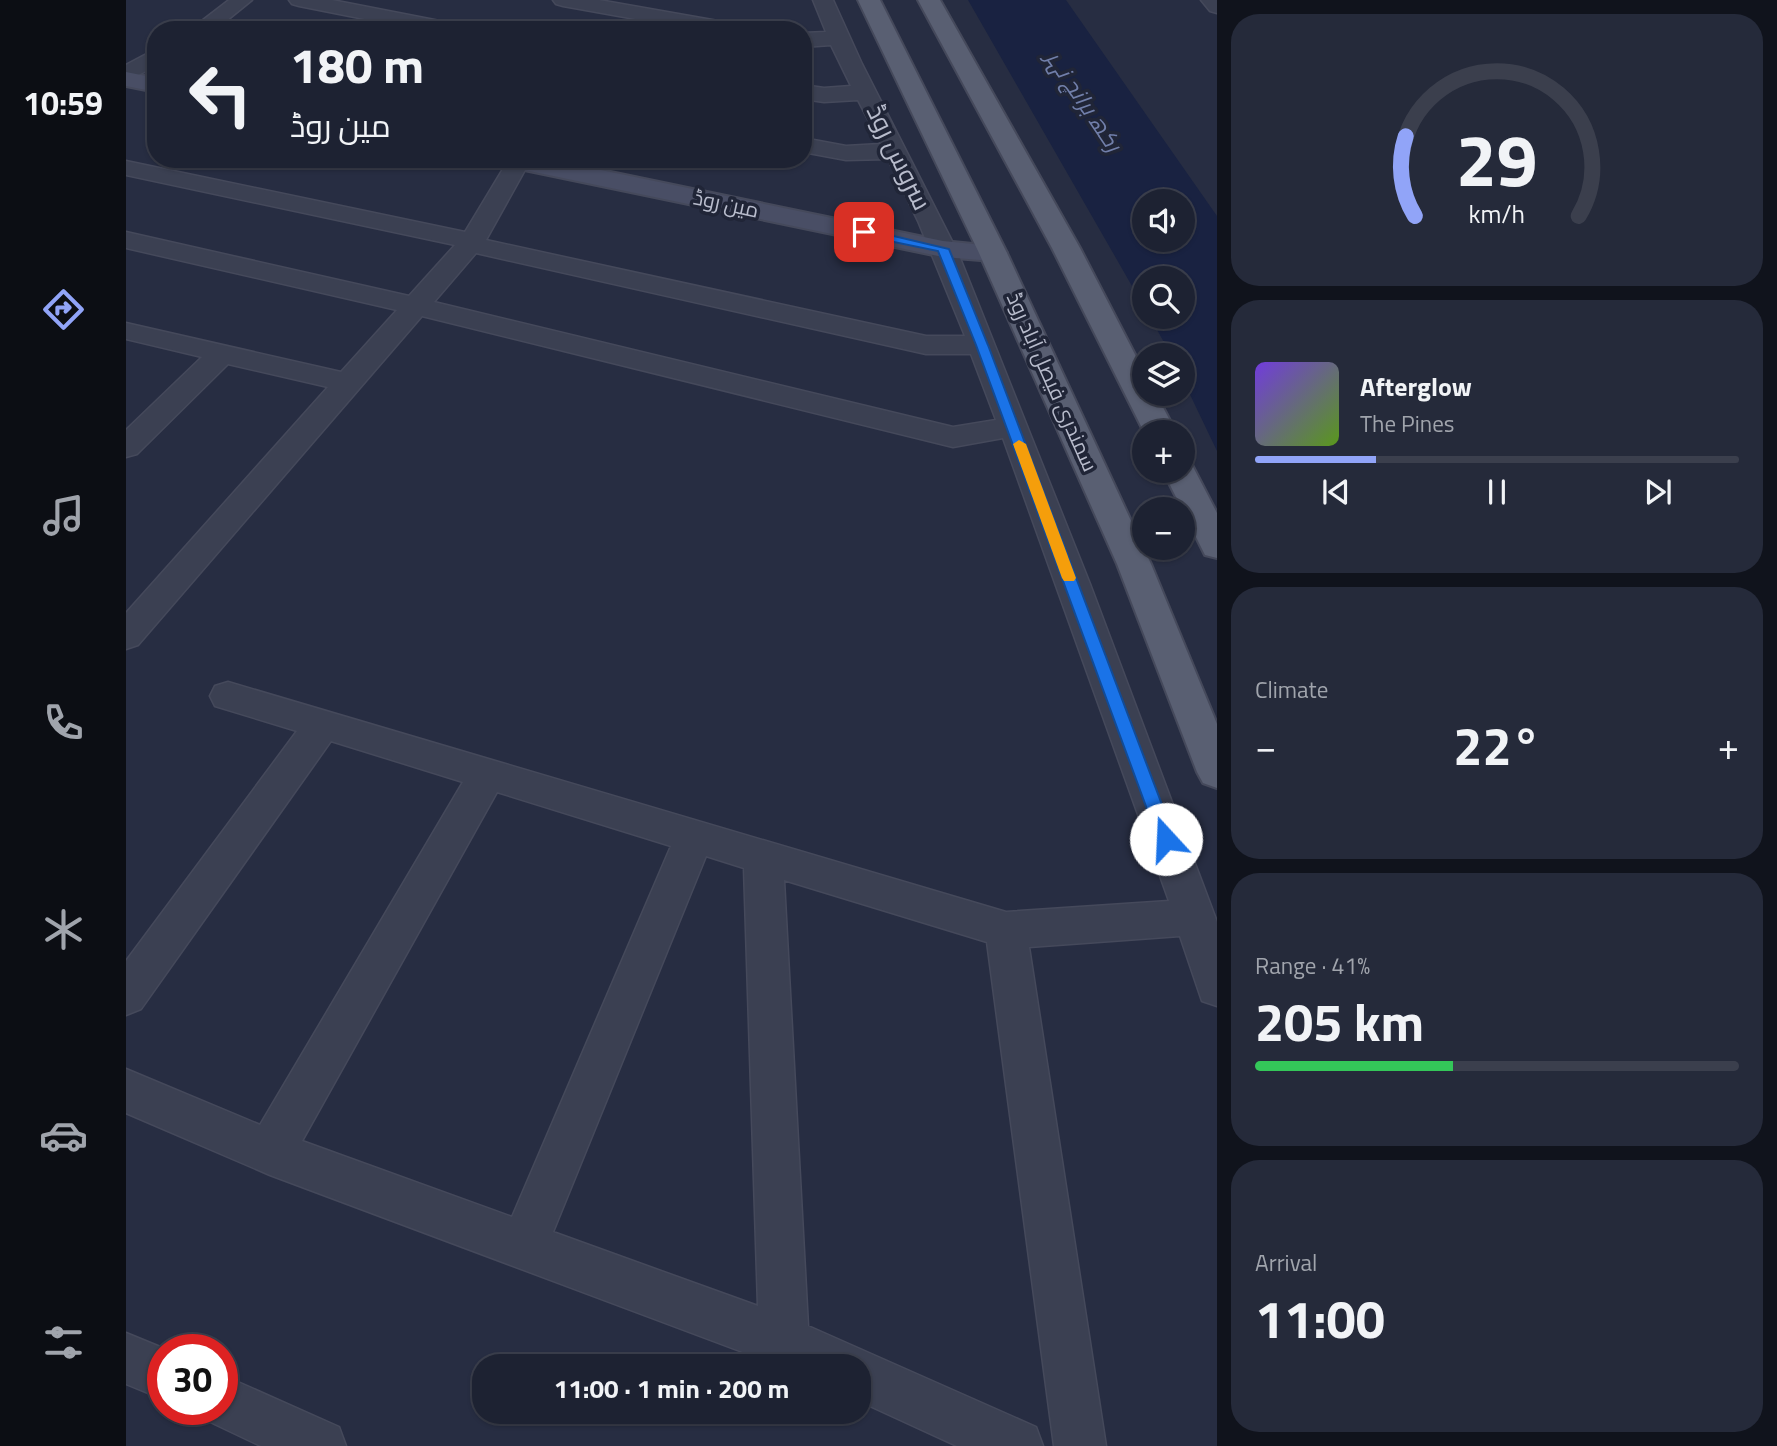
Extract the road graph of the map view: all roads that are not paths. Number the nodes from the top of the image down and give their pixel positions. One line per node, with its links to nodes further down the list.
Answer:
1 (242, 0): 10 (street)
2 (299, 0): 9 (street)
3 (563, 0): 13 (street)
4 (823, 0): 14 (street, سروس روڈ)
5 (869, 0): 29 (main road, سمندری فیصل آباد روڈ)
6 (929, 0): 35 (main road)
7 (1211, 0): 8 (street)
8 (1217, 7)
9 (369, 13): 11 (street); 12 (street)
10 (213, 21)
11 (360, 21)
12 (409, 21)
13 (683, 21)
14 (838, 38): 15 (street); 19 (street, سروس روڈ)
15 (812, 39)
16 (147, 62): 17 (street)
17 (126, 76): 18 (street)
18 (147, 82)
19 (867, 92): 20 (street); 22 (street, سروس روڈ)
20 (812, 93)
21 (812, 147): 22 (street)
22 (896, 151): 28 (street, سروس روڈ)
23 (126, 168): 27 (street)
24 (511, 168): 27 (street)
25 (553, 168): 28 (street, مین روڈ)
26 (126, 240): 30 (street)
27 (471, 243): 30 (street); 32 (street)
28 (943, 249): 29 (street, مین روڈ); 32 (street, سروس روڈ)
29 (993, 253): 45 (main road, سمندری فیصل آباد روڈ)
30 (415, 306): 34 (street); 36 (street)
31 (126, 331): 33 (street)
32 (982, 345): 36 (street, سروس روڈ)
33 (222, 354): 34 (street); 37 (street)
34 (348, 383): 41 (street)
35 (1154, 420)
36 (1013, 427): 49 (street, سروس روڈ)
37 (126, 447)
38 (1185, 483): 39 (main road)
39 (1217, 547)
40 (126, 588): 41 (street)
41 (159, 598): 42 (street)
42 (126, 636)
43 (228, 696): 44 (street)
44 (322, 725): 46 (street); 52 (street)
45 (1217, 772)
46 (487, 775): 47 (street); 54 (street)
47 (694, 837): 48 (street); 55 (street)
48 (763, 857): 50 (street); 56 (street)
49 (1195, 917): 50 (street); 51 (street, سروس روڈ)
50 (1006, 930): 64 (street)
51 (1217, 987)
52 (126, 995)
53 (126, 1091): 54 (street)
54 (270, 1152): 55 (street)
55 (524, 1245): 56 (street)
56 (784, 1341): 57 (street)
57 (812, 1354)
58 (126, 1358): 59 (street)
59 (147, 1367)
60 (871, 1380): 63 (street)
61 (238, 1408): 62 (street)
62 (320, 1446)
63 (1017, 1446)
64 (1080, 1446)

